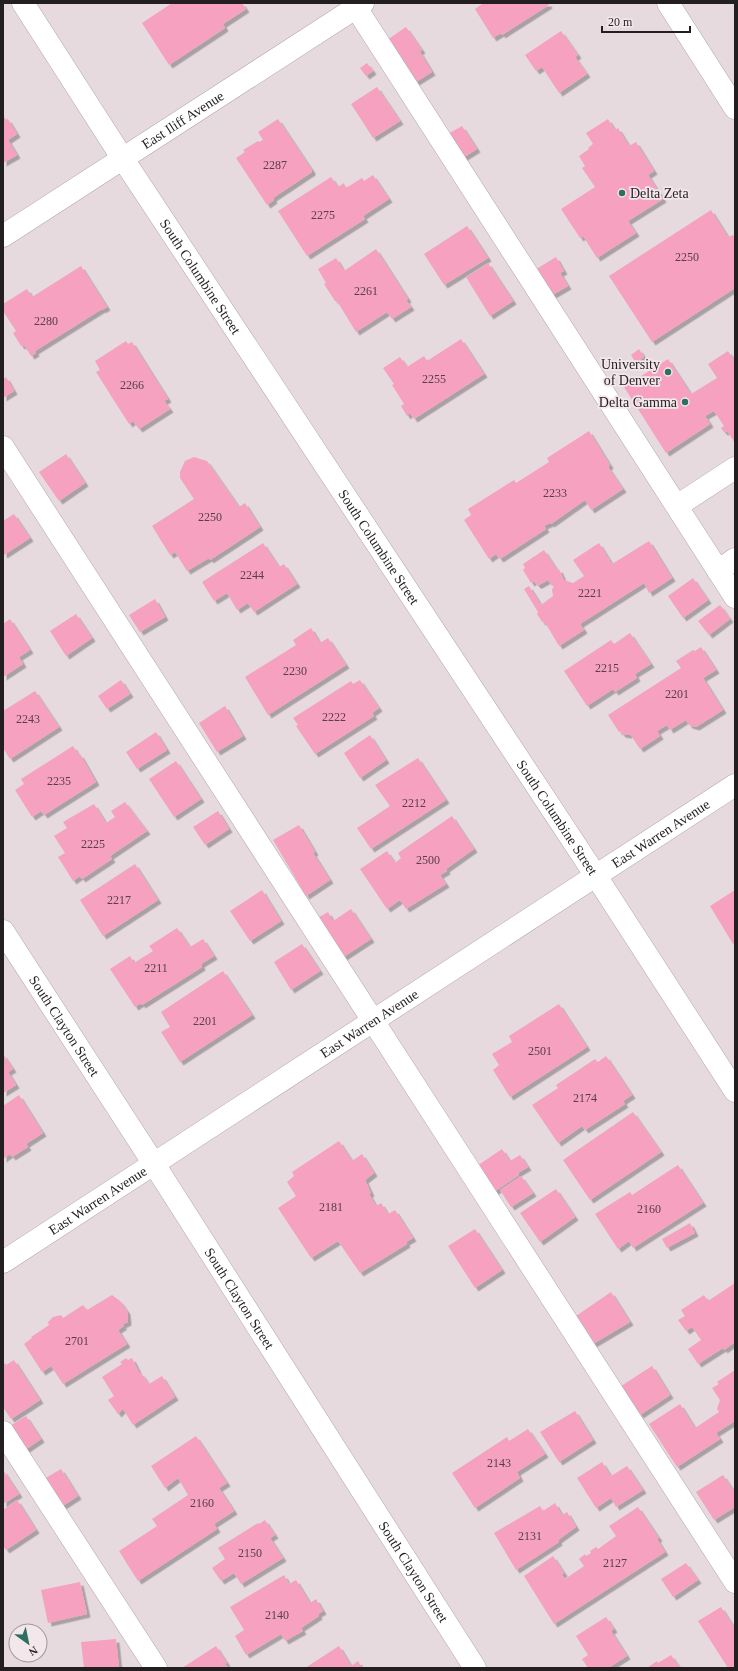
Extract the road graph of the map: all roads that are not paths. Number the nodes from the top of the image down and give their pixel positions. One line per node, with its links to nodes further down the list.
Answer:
1 (23, 3): 5 (street, South Columbine Street)
2 (668, 3): 4 (street)
3 (357, 5): 5 (street, East Iliff Avenue); 9 (street)
4 (735, 108)
5 (123, 159): 6 (street, East Iliff Avenue); 13 (street, South Columbine Street)
6 (3, 236)
7 (3, 447): 15 (street)
8 (735, 468): 9 (street)
9 (677, 506): 10 (street)
10 (726, 565): 11 (street)
11 (735, 597)
12 (735, 785): 13 (street, East Warren Avenue)
13 (596, 876): 15 (street, East Warren Avenue); 16 (street, South Columbine Street)
14 (3, 931): 17 (street, South Clayton Street)
15 (373, 1021): 17 (street, East Warren Avenue); 20 (street)
16 (735, 1091)
17 (154, 1164): 18 (street, East Warren Avenue); 22 (street, South Clayton Street)
18 (3, 1262)
19 (3, 1432): 21 (street)
20 (735, 1582)
21 (156, 1668)
22 (475, 1668)

